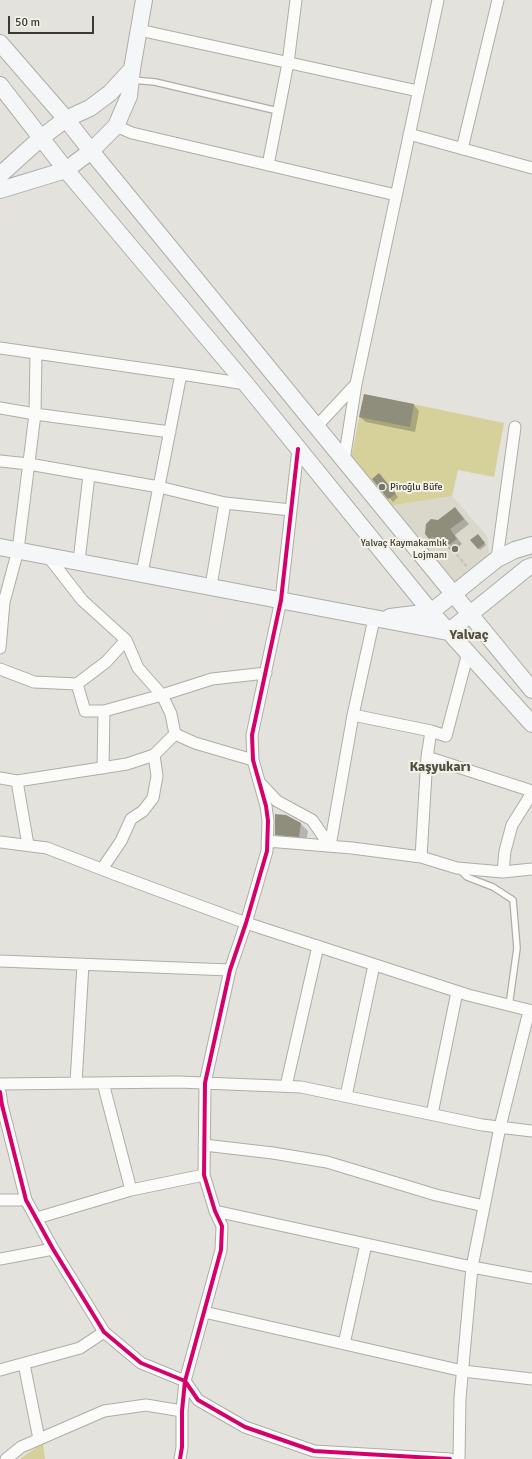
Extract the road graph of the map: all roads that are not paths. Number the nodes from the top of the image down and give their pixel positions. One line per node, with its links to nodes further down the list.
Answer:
1 (144, 0): 5 (main road)
2 (296, 0): 7 (street)
3 (438, 0): 10 (street)
4 (498, 0): 16 (street)
5 (139, 30): 7 (street); 8 (main road)
6 (0, 43): 12 (main road)
7 (288, 62): 10 (street); 11 (street)
8 (132, 75): 11 (lane); 12 (main road); 13 (main road)
9 (0, 85): 15 (main road)
10 (418, 91): 14 (street)
11 (278, 111): 18 (street)
12 (66, 119): 15 (main road); 17 (main road)
13 (116, 126): 17 (main road); 18 (street)
14 (409, 134): 16 (street); 23 (street)
15 (42, 137): 20 (main road); 21 (main road)
16 (462, 149): 19 (street)
17 (91, 151): 20 (main road); 31 (main road)
18 (268, 165): 23 (street)
19 (532, 168)
20 (66, 170): 22 (main road); 27 (main road)
21 (0, 175)
22 (0, 190)
23 (396, 195): 28 (street)
24 (0, 348): 25 (street)
25 (36, 353): 26 (street); 30 (street)
26 (182, 374): 27 (street); 33 (street)
27 (246, 384): 34 (main road)
28 (356, 384): 31 (street); 35 (street)
29 (0, 408): 30 (street)
30 (35, 414): 33 (street); 37 (street)
31 (316, 427): 35 (main road)
32 (515, 427): 46 (street)
33 (170, 432): 39 (street)
34 (298, 449): 41 (street); 53 (main road)
35 (344, 460): 51 (main road)
36 (0, 461): 37 (street)
37 (29, 464): 38 (street); 44 (street)
38 (89, 475): 39 (street); 47 (street)
39 (159, 487): 40 (street); 49 (street)
40 (225, 503): 41 (street); 50 (street)
41 (291, 510): 52 (street)
42 (532, 545): 46 (main road)
43 (0, 547): 44 (main road)
44 (18, 550): 45 (main road); 58 (street)
45 (47, 555): 47 (main road); 57 (street)
46 (497, 559): 51 (main road)
47 (79, 561): 49 (main road)
48 (532, 566): 54 (main road)
49 (142, 573): 50 (main road)
50 (211, 586): 52 (main road)
51 (453, 593): 53 (main road); 54 (main road)
52 (281, 600): 55 (main road); 61 (street)
53 (431, 612): 55 (main road); 56 (main road)
54 (470, 614): 56 (main road); 63 (main road)
55 (374, 619): 56 (main road); 66 (street)
56 (448, 632): 59 (main road)
57 (126, 640): 62 (street); 64 (street)
58 (0, 648)
59 (468, 653): 67 (main road); 68 (street)
60 (0, 669): 62 (street)
61 (266, 673): 64 (street); 72 (street)
62 (77, 684): 65 (street)
63 (532, 690)
64 (162, 695): 65 (street); 69 (street)
65 (104, 711): 73 (street)
66 (353, 715): 68 (street); 81 (street)
67 (532, 724)
68 (431, 731): 71 (street)
69 (175, 734): 70 (street); 72 (street)
70 (154, 755): 73 (street); 84 (street)
71 (427, 757): 77 (street); 82 (street)
72 (253, 760): 76 (street)
73 (102, 768): 75 (street)
74 (0, 778): 75 (street)
75 (17, 781): 80 (street)
76 (259, 782): 78 (street); 81 (street)
77 (532, 792): 86 (street)
78 (267, 841): 81 (street); 87 (street)
79 (0, 842): 80 (street)
80 (28, 845): 84 (street)
81 (330, 846): 82 (street)
82 (421, 857): 83 (street)
83 (457, 868): 86 (street); 94 (lane)
84 (102, 869): 87 (street)
85 (532, 869): 86 (street)
86 (503, 872)
87 (246, 923): 88 (street); 92 (street)
88 (318, 946): 91 (street); 100 (street)
89 (0, 961): 90 (street)
90 (83, 964): 92 (street); 96 (street)
91 (374, 965): 93 (street); 102 (street)
92 (230, 970): 98 (street)
93 (457, 992): 94 (street); 103 (street)
94 (510, 1006): 95 (street)
95 (530, 1011): 104 (street)
96 (76, 1083): 97 (street); 99 (street)
97 (103, 1083): 98 (street); 108 (street)
98 (204, 1083): 100 (street); 106 (street)
99 (0, 1084)
100 (286, 1086): 102 (street)
101 (0, 1092): 110 (street)
102 (346, 1096): 103 (street)
103 (432, 1114): 104 (street)
104 (500, 1127): 105 (street); 111 (street)
105 (532, 1131)
106 (204, 1145): 107 (street); 111 (street)
107 (204, 1175): 108 (street); 112 (street)
108 (131, 1190): 113 (street)
109 (0, 1200): 110 (street)
110 (26, 1200): 113 (street)
111 (484, 1206): 117 (street)
112 (215, 1211): 114 (street); 119 (street)
113 (37, 1218): 115 (street)
114 (366, 1244): 117 (street); 121 (street)
115 (53, 1249): 116 (street); 120 (street)
116 (0, 1259)
117 (472, 1267): 118 (street); 124 (street)
118 (532, 1278)
119 (204, 1312): 121 (street); 126 (street)
120 (104, 1332): 122 (street); 126 (street)
121 (344, 1344): 124 (street)
122 (24, 1364): 123 (street); 128 (street)
123 (0, 1370)
124 (463, 1371): 125 (street); 133 (street)
125 (532, 1379)
126 (185, 1381): 127 (street); 129 (street)
127 (182, 1412): 128 (street); 131 (street)
128 (39, 1439): 130 (street)
129 (314, 1455): 132 (street)
130 (6, 1459)
131 (180, 1459)
132 (450, 1459)
133 (459, 1459)

